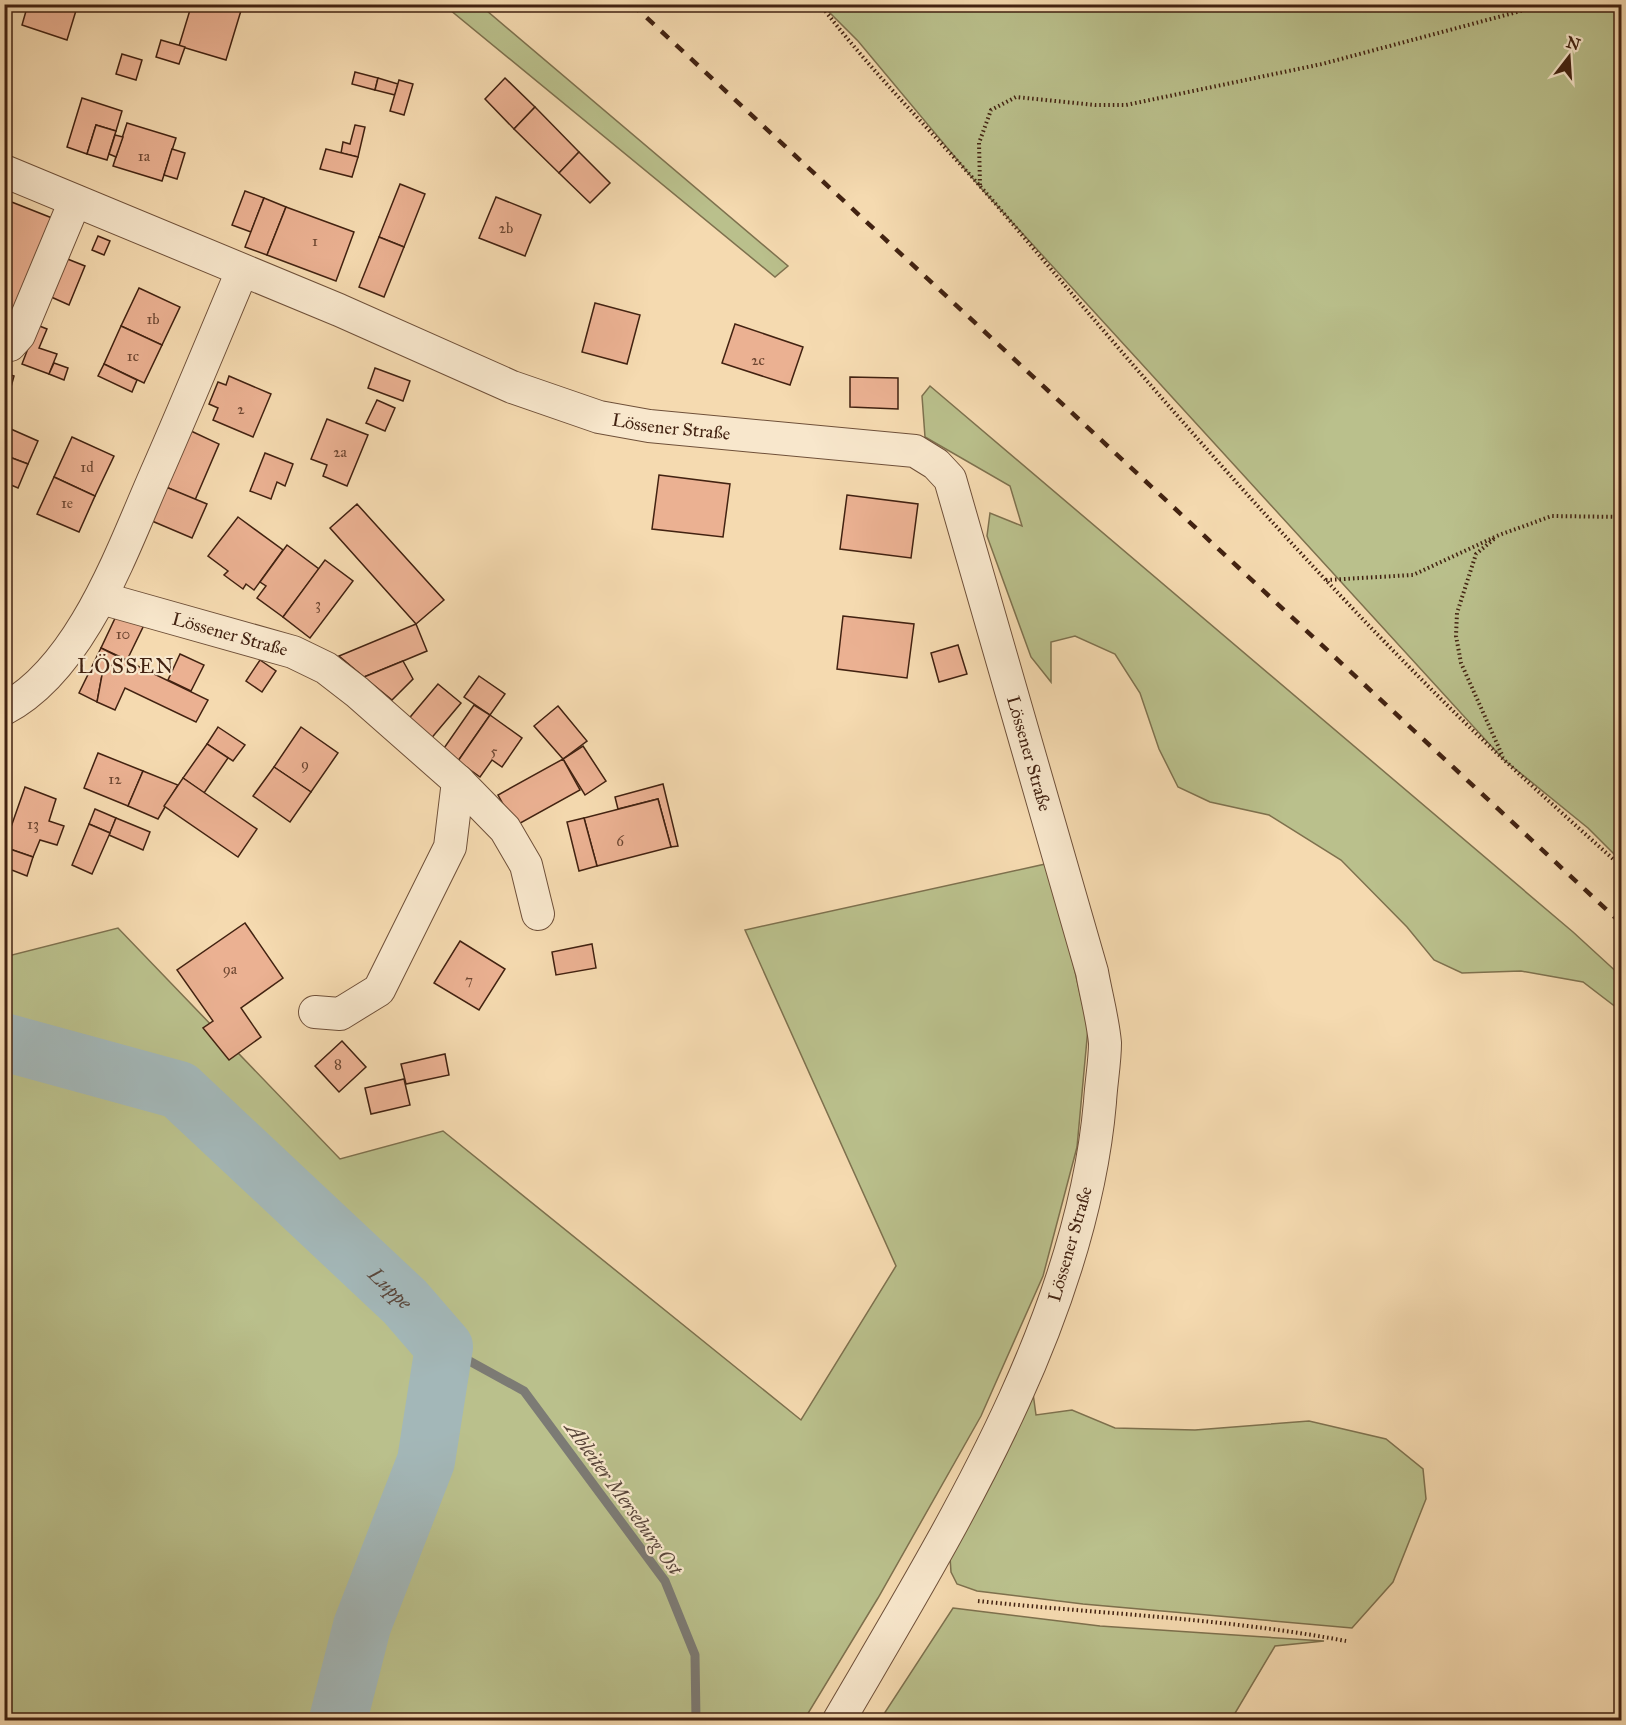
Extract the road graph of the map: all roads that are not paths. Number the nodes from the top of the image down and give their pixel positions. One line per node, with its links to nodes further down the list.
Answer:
1 (4, 171): 2 (street, Lössener Straße)
2 (75, 201): 3 (street, Lössener Straße); 4 (street)
3 (242, 271): 5 (street); 10 (street, Lössener Straße)
4 (4, 345)
5 (101, 598): 6 (street); 7 (street, Lössener Straße)
6 (4, 709)
7 (458, 781): 8 (street, Lössener Straße); 9 (street)
8 (537, 914)
9 (315, 1012)
10 (839, 1720)

